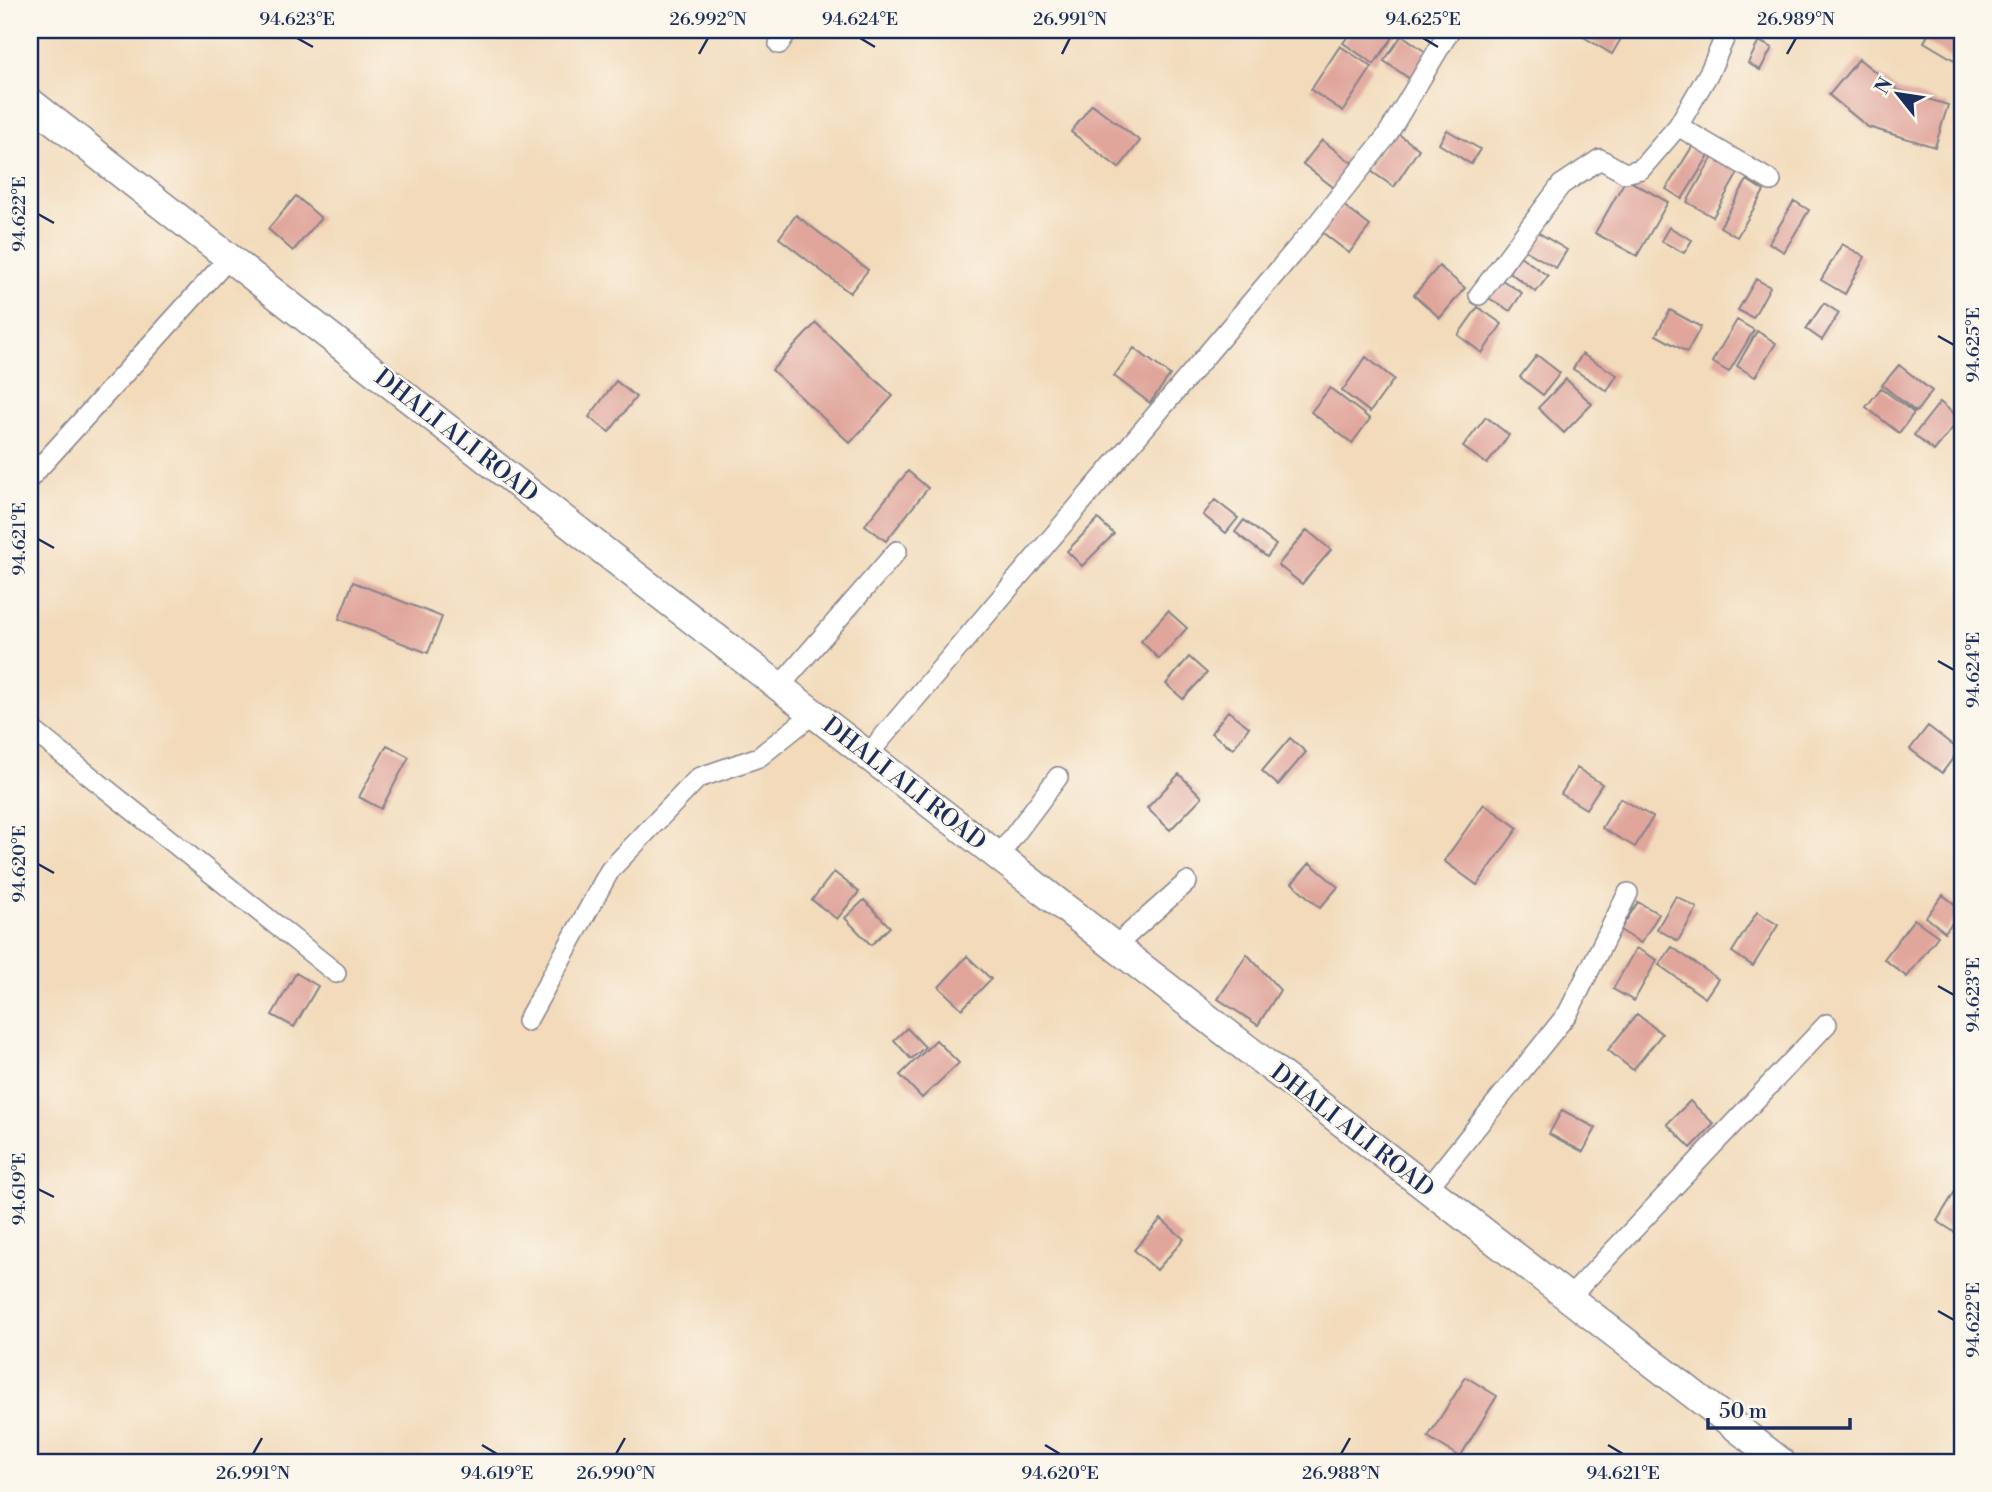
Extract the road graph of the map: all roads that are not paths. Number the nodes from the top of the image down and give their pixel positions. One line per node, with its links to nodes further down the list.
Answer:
1 (1450, 30): 13 (street)
2 (1728, 30): 4 (street)
3 (30, 102): 6 (street, DHALI ALI ROAD)
4 (1678, 126): 5 (street); 7 (street)
5 (1771, 181)
6 (229, 258): 8 (street); 10 (street, DHALI ALI ROAD)
7 (1479, 295)
8 (30, 478)
9 (897, 551): 10 (street)
10 (779, 687): 11 (street, DHALI ALI ROAD)
11 (813, 714): 13 (street, DHALI ALI ROAD); 20 (street)
12 (30, 728): 19 (street)
13 (866, 756): 15 (street, DHALI ALI ROAD)
14 (1058, 776): 15 (street)
15 (998, 857): 18 (street, DHALI ALI ROAD)
16 (1186, 882): 18 (street)
17 (1628, 893): 22 (street)
18 (1114, 947): 22 (street, DHALI ALI ROAD)
19 (336, 973)
20 (527, 1021)
21 (1827, 1024): 23 (street)
22 (1427, 1189): 23 (street, DHALI ALI ROAD)
23 (1568, 1299): 24 (street, DHALI ALI ROAD)
24 (1780, 1462)

